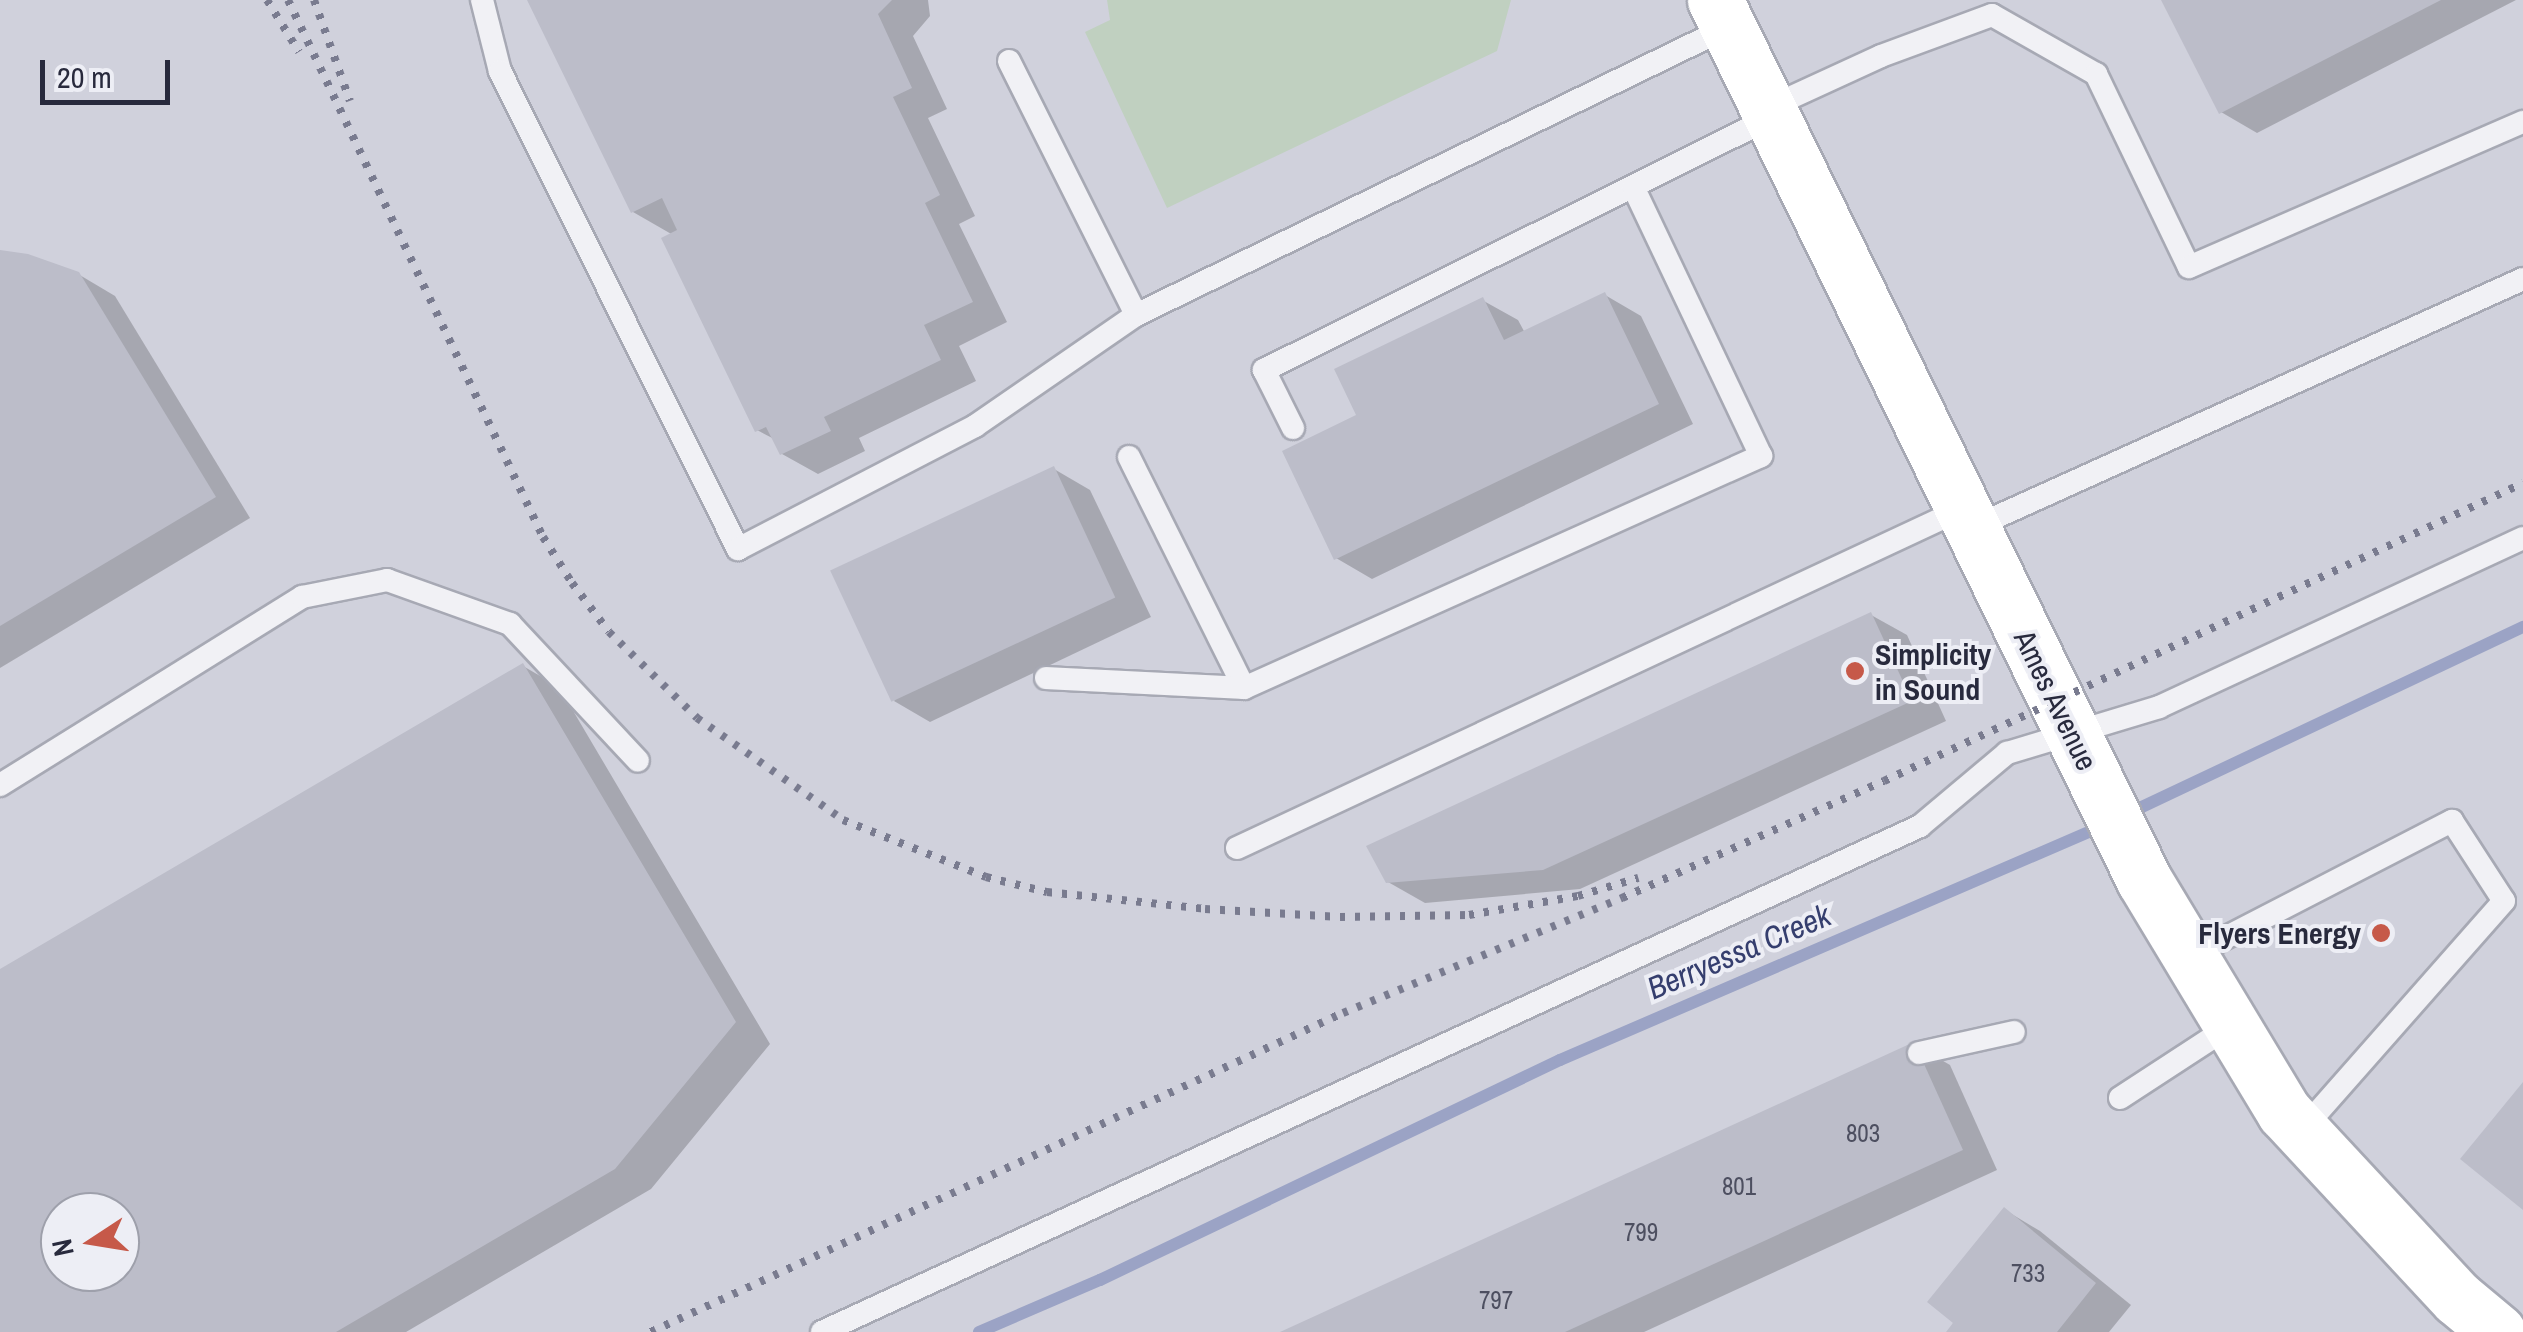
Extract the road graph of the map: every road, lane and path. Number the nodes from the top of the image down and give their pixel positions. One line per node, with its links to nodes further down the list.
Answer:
1 (482, 0): 8 (lane)
2 (1721, 14): 4 (street, Ames Avenue); 8 (lane)
3 (1009, 61): 8 (lane)
4 (1770, 113): 5 (lane); 6 (lane); 11 (street, Ames Avenue)
5 (2523, 122)
6 (1633, 187): 9 (lane); 14 (lane)
7 (2523, 279): 11 (lane)
8 (1136, 315)
9 (1293, 428)
10 (1130, 457): 14 (lane)
11 (1969, 518): 15 (street, Ames Avenue); 18 (lane)
12 (2523, 538): 15 (lane)
13 (1046, 678): 14 (lane)
14 (1244, 688)
15 (2076, 742): 19 (street, Ames Avenue); 25 (lane)
16 (638, 761): 17 (lane)
17 (0, 785)
18 (1237, 848)
19 (2190, 956): 20 (street, Ames Avenue); 24 (lane)
20 (2232, 1025): 23 (lane); 24 (street, Ames Avenue)
21 (2014, 1032): 22 (lane)
22 (1918, 1053)
23 (2120, 1098)
24 (2301, 1131): 26 (street, Ames Avenue)
25 (822, 1332)
26 (2498, 1332)

